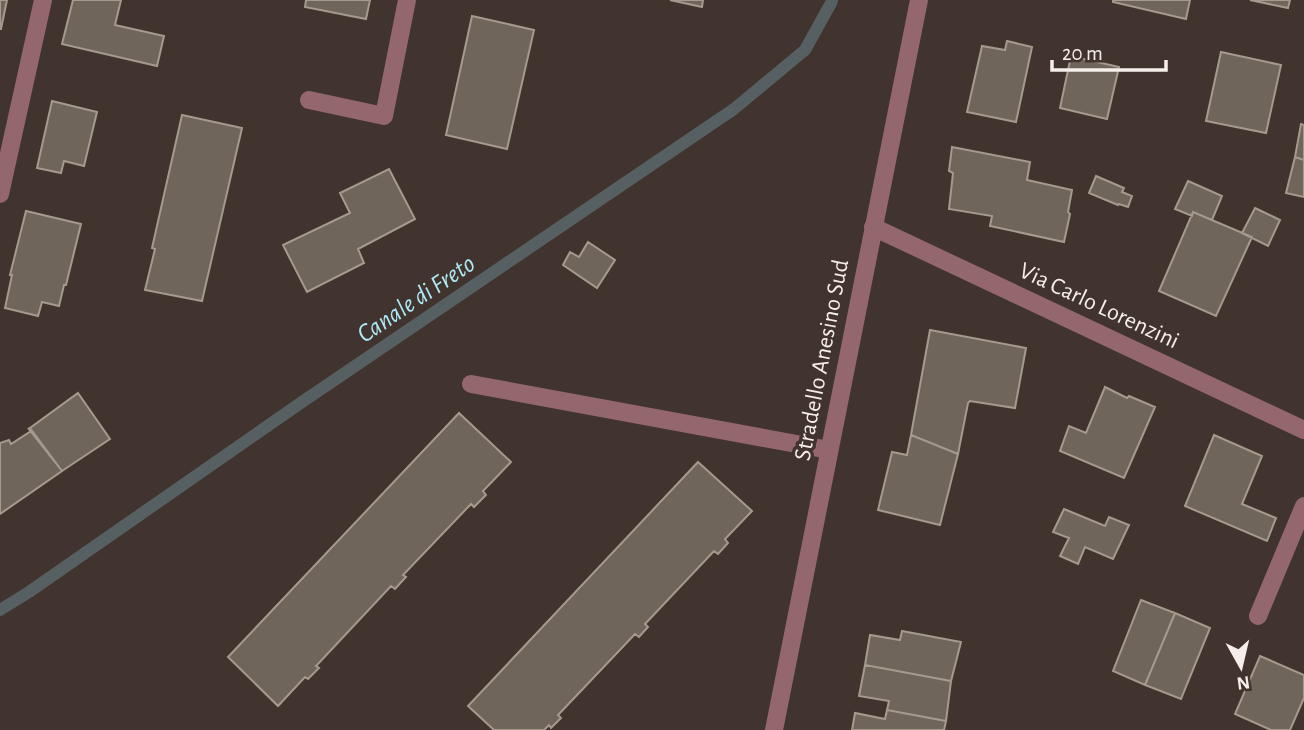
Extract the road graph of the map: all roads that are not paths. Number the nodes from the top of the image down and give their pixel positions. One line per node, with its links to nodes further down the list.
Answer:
1 (43, 0): 5 (street)
2 (407, 0): 4 (street)
3 (919, 0): 6 (street, Stradello Anesino Sud)
4 (309, 100)
5 (0, 194)
6 (873, 227): 8 (street, Via Carlo Lorenzini); 9 (street, Stradello Anesino Sud)
7 (471, 384): 9 (street)
8 (1304, 430)
9 (829, 450): 12 (street, Stradello Anesino Sud)
10 (1304, 506): 11 (street)
11 (1258, 616)
12 (774, 730)

